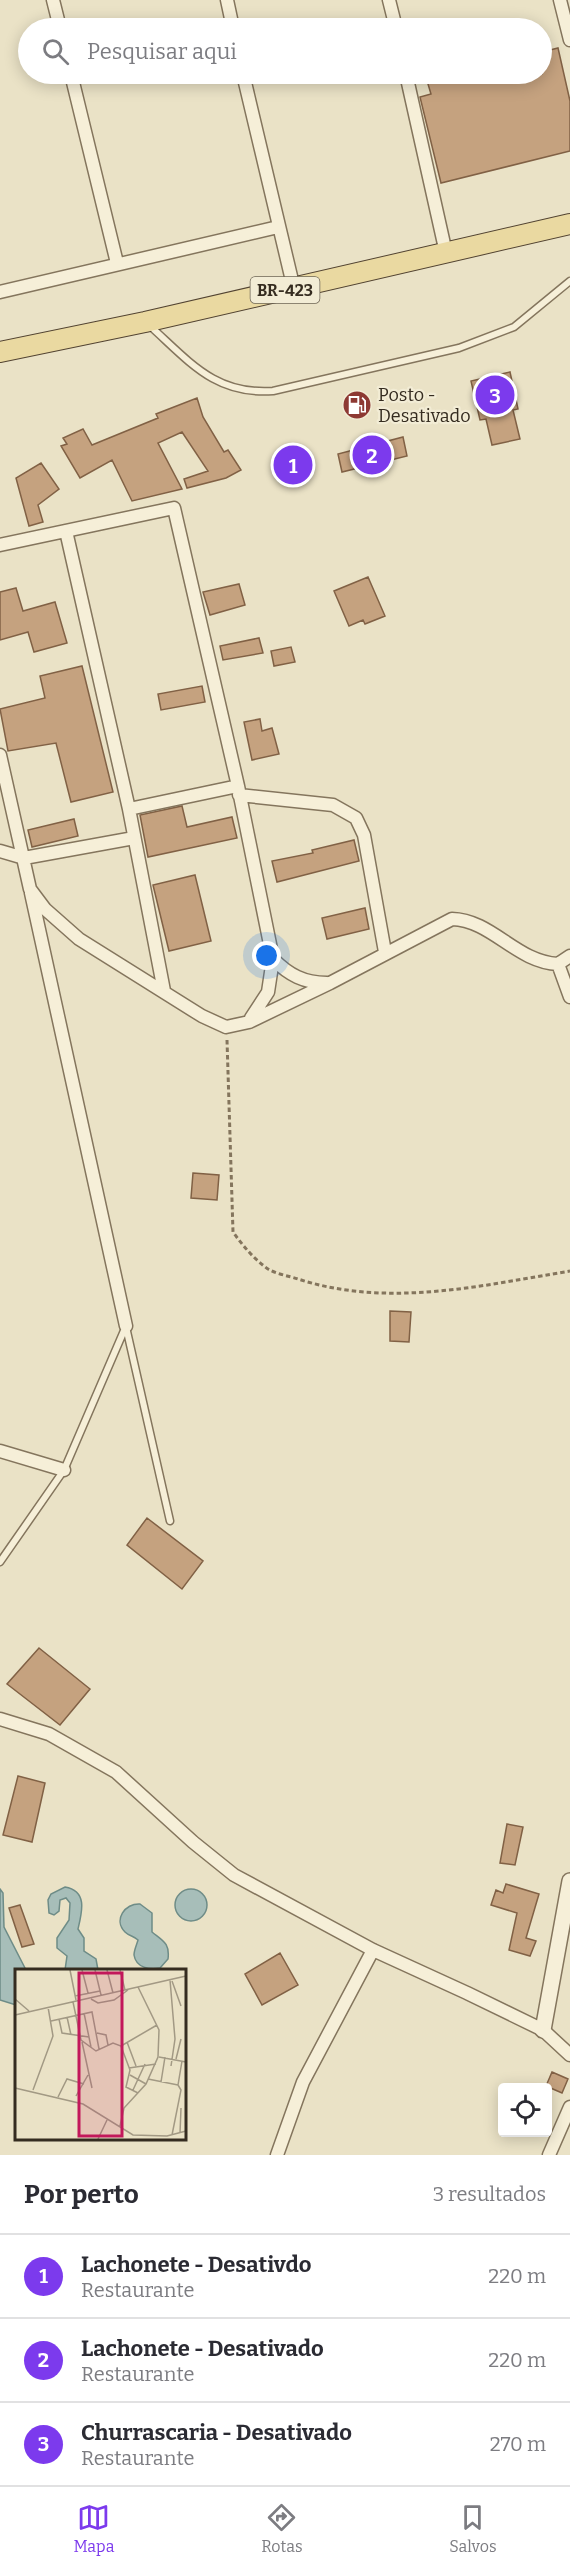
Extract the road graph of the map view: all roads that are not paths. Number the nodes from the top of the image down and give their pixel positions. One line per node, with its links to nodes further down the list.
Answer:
1 (53, 0): 5 (street)
2 (227, 0): 6 (street)
3 (389, 0): 7 (street)
4 (561, 0): 8 (street)
5 (58, 18)
6 (231, 18)
7 (394, 18)
8 (570, 40)
9 (73, 84): 15 (street)
10 (245, 84): 13 (street)
11 (408, 84): 14 (street)
12 (570, 224): 14 (main road, BR-423)
13 (278, 227): 15 (street); 17 (street)
14 (446, 253): 17 (main road, BR-423)
15 (117, 263): 18 (street)
16 (570, 281): 19 (lane)
17 (294, 288): 19 (main road, BR-423)
18 (0, 292)
19 (145, 322): 20 (main road, BR-423)
20 (0, 352)
21 (66, 531): 22 (street); 24 (street); 25 (street)
22 (0, 545)
23 (0, 755): 28 (street)
24 (239, 791): 25 (street); 30 (street); 32 (street)
25 (129, 808): 26 (street)
26 (134, 838): 28 (street); 35 (street)
27 (0, 851): 28 (street)
28 (24, 858): 29 (street)
29 (30, 889): 35 (street); 38 (street)
30 (385, 952): 33 (street); 34 (street)
31 (570, 956): 33 (street)
32 (273, 959): 34 (street); 37 (street)
33 (558, 964): 36 (street)
34 (330, 983): 37 (street)
35 (164, 991): 37 (street)
36 (570, 997)
37 (249, 1022)
38 (126, 1326): 40 (lane); 41 (lane)
39 (0, 1451): 40 (street)
40 (64, 1470): 42 (lane)
41 (170, 1521)
42 (0, 1562)
43 (0, 1719): 45 (street)
44 (570, 1881): 46 (street)
45 (373, 1950): 46 (street); 49 (street)
46 (543, 2030): 47 (street)
47 (570, 2055)
48 (570, 2107): 50 (street)
49 (277, 2155)
50 (549, 2155)

